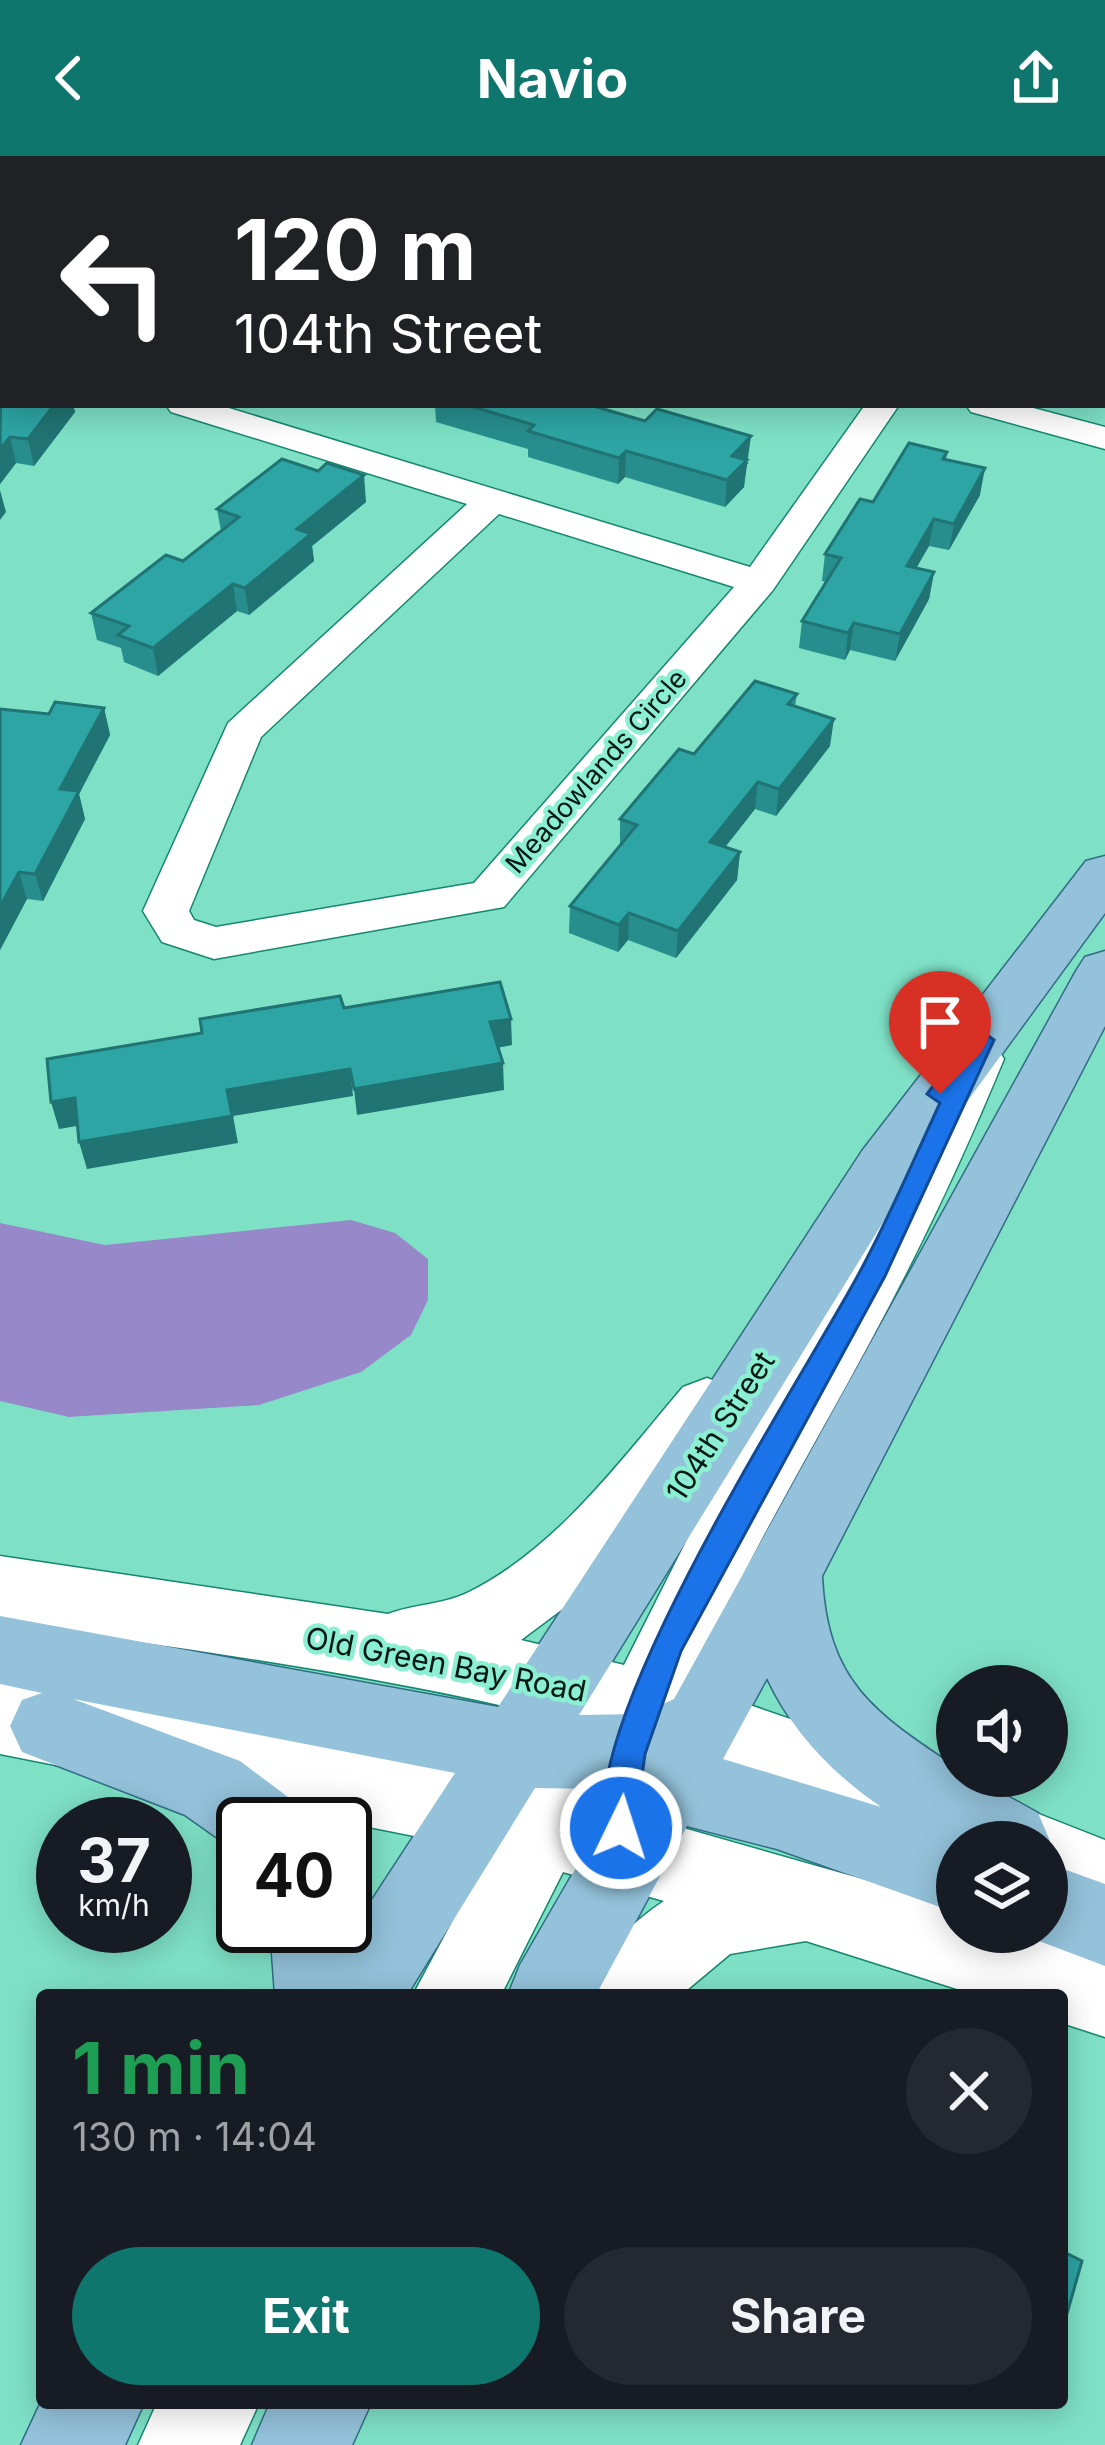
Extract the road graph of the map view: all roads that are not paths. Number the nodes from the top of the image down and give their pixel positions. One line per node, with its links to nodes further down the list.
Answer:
1 (193, 408): 5 (street)
2 (880, 408): 6 (street, Meadowlands Circle)
3 (993, 408): 4 (street)
4 (1105, 438)
5 (493, 500): 6 (street); 6 (street, Meadowlands Circle)
6 (759, 582)
7 (1105, 874): 9 (main road, 104th Street)
8 (1105, 971): 11 (main road, 104th Street)
9 (982, 1040): 10 (main road, 104th Street); 16 (street)
10 (801, 1301): 13 (street); 16 (main road, 104th Street)
11 (784, 1574): 16 (main road, 104th Street); 18 (main road)
12 (0, 1588): 13 (street, Old Green Bay Road)
13 (366, 1646): 16 (street, Old Green Bay Road)
14 (0, 1650): 16 (main road)
15 (24, 1722): 16 (street, Old Green Bay Road); 17 (main road)
16 (590, 1758): 19 (street, Old Green Bay Road); 20 (street, Old Green Bay Road); 22 (main road); 29 (main road, 104th Street); 30 (street)
17 (224, 1797)
18 (978, 1821)
19 (936, 1826)
20 (630, 1851): 24 (street, Old Green Bay Road); 31 (main road)
21 (1068, 1865): 23 (street)
22 (936, 1866)
23 (1105, 1880)
24 (827, 1906): 32 (street); 33 (street, Old Green Bay Road)
25 (1068, 1911): 26 (main road)
26 (1105, 1924)
27 (313, 1953): 28 (main road)
28 (316, 1989)
29 (365, 1989)
30 (458, 1989)
31 (553, 1989)
32 (630, 1989)
33 (1105, 1995)
34 (92, 2409): 37 (main road)
35 (208, 2409): 38 (street)
36 (320, 2409): 39 (main road)
37 (69, 2445)
38 (186, 2445)
39 (300, 2445)

